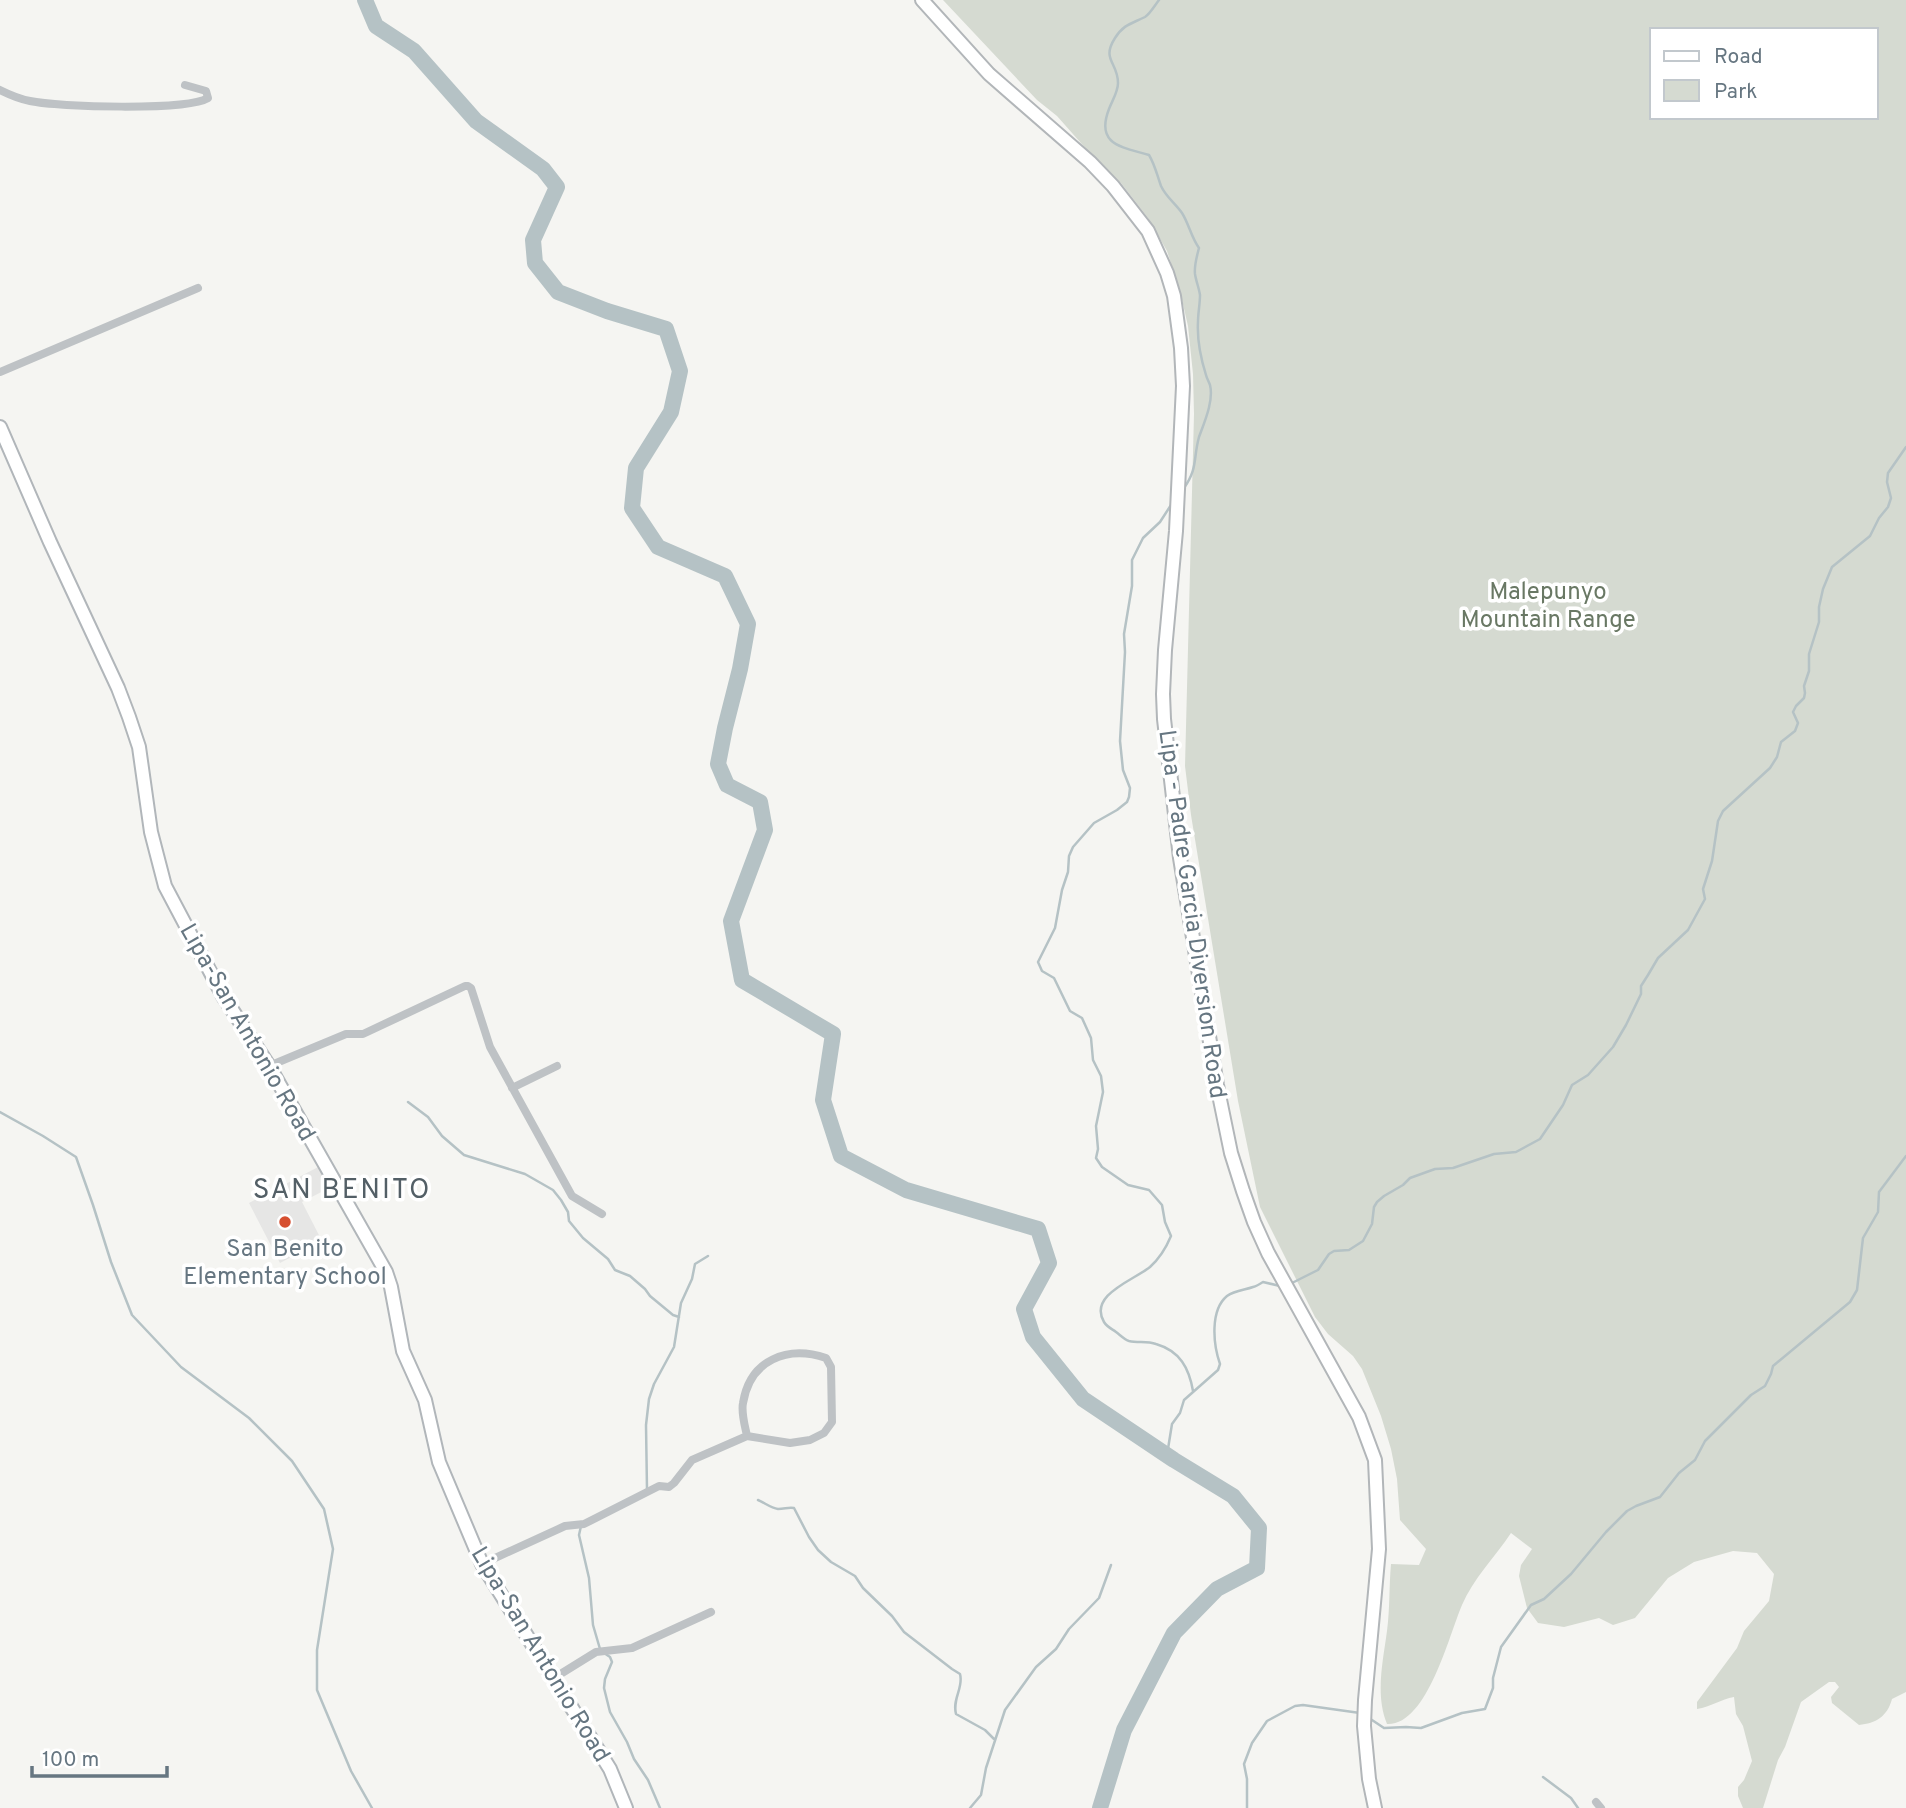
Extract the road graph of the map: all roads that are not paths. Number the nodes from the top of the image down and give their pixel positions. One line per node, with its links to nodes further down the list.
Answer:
1 (922, 0): 16 (main road, Lipa - Padre Garcia Diversion Road)
2 (185, 85): 3 (street)
3 (0, 90)
4 (198, 288): 5 (street)
5 (0, 372)
6 (0, 427): 7 (main road, Lipa-San Antonio Road)
7 (269, 1066): 9 (street); 12 (main road, Lipa-San Antonio Road)
8 (557, 1066): 9 (street)
9 (512, 1088): 10 (street)
10 (602, 1214)
11 (747, 1436): 11 (street); 12 (street)
12 (482, 1564): 14 (main road, Lipa-San Antonio Road)
13 (711, 1612): 14 (street)
14 (554, 1678): 15 (main road, Lipa-San Antonio Road)
15 (626, 1808)
16 (1375, 1808)

